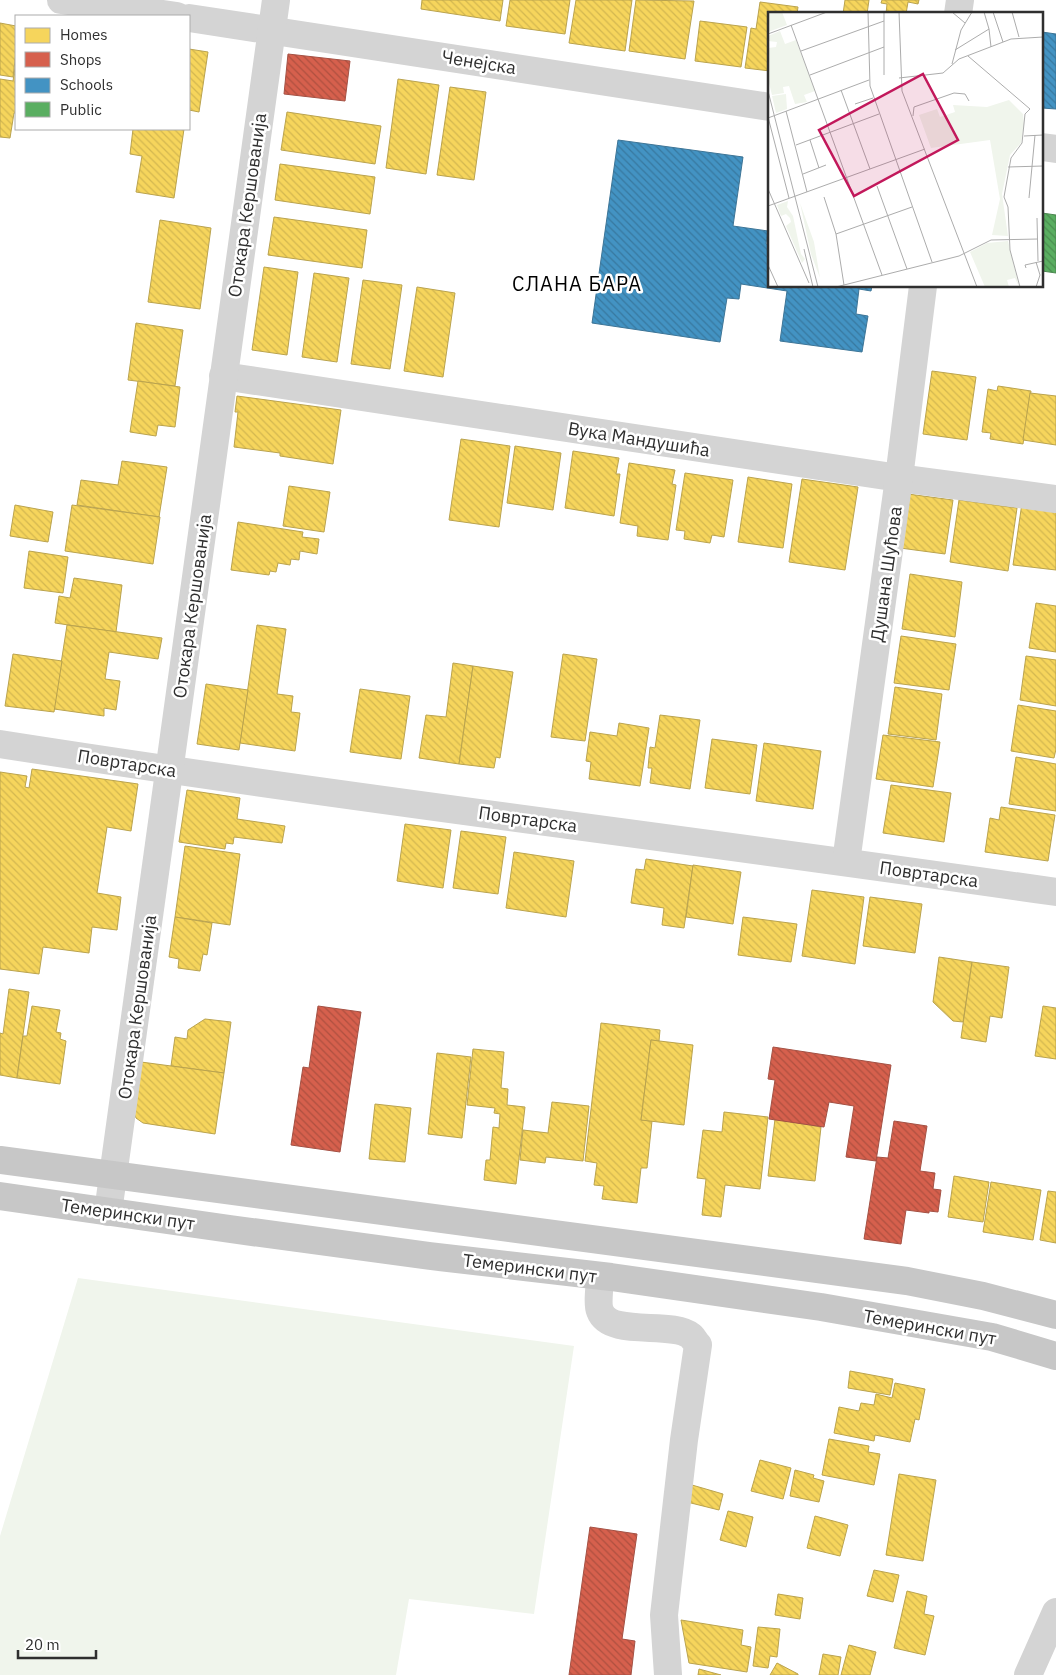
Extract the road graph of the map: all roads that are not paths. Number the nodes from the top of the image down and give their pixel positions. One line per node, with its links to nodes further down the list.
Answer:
1 (61, 0): 3 (street)
2 (276, 0): 5 (street, Отокара Кершованија)
3 (170, 15)
4 (190, 18): 5 (street, Ченејска)
5 (272, 29): 6 (street, Ченејска); 8 (street, Отокара Кершованија)
6 (768, 106)
7 (923, 288): 9 (street, Душана Шућова)
8 (223, 376): 9 (street, Вука Мандушића); 12 (street, Отокара Кершованија)
9 (899, 478): 10 (street, Вука Мандушића); 13 (street, Душана Шућова)
10 (1056, 499)
11 (0, 744): 12 (street, Повртарска)
12 (170, 770): 13 (street, Повртарска); 16 (street, Отокара Кершованија)
13 (846, 862): 14 (street, Повртарска)
14 (1056, 892)
15 (0, 1160): 16 (main road, Темерински пут)
16 (114, 1176): 18 (street, Отокара Кершованија); 20 (main road, Темерински пут)
17 (0, 1196): 18 (main road, Темерински пут)
18 (108, 1212): 19 (main road, Темерински пут)
19 (600, 1276): 21 (main road, Темерински пут); 23 (street)
20 (1056, 1315)
21 (1056, 1356)
22 (1056, 1612): 24 (street)
23 (668, 1675)
24 (1028, 1675)

